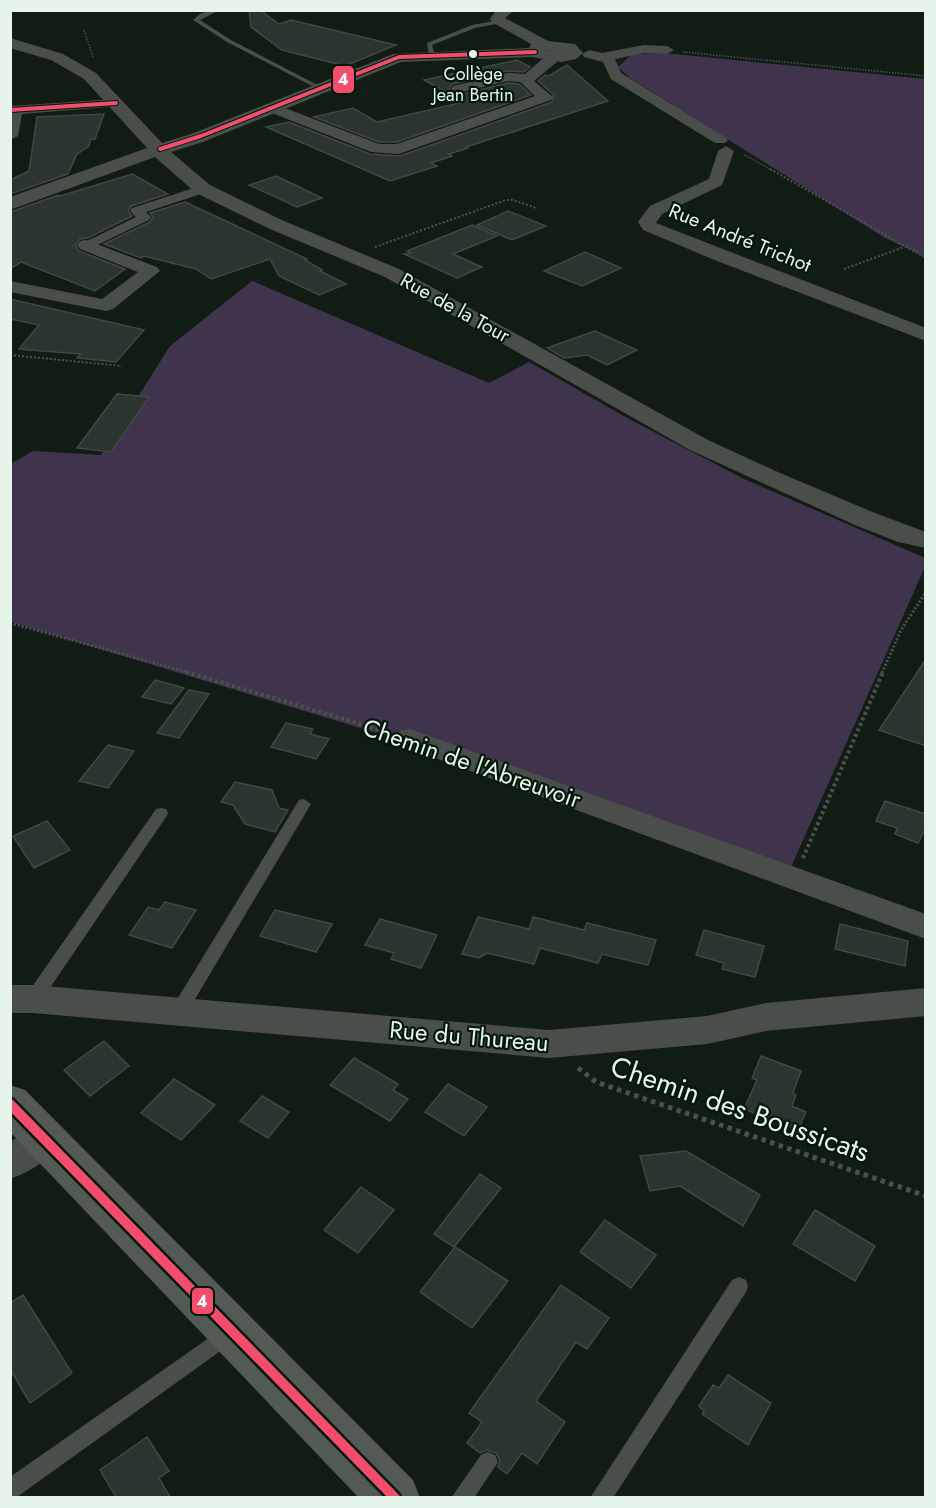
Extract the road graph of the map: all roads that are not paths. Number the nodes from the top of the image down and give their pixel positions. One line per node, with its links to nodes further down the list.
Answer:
1 (217, 10): 11 (lane)
2 (504, 16): 5 (street); 7 (lane)
3 (10, 43): 12 (street, Rue de la Tour)
4 (667, 50): 8 (street)
5 (544, 52): 6 (street); 7 (street); 9 (street)
6 (575, 53): 8 (street)
7 (432, 55): 11 (street)
8 (602, 57): 21 (street, Rue André Trichot)
9 (528, 78): 10 (street); 13 (street)
10 (458, 88)
11 (322, 89): 13 (street)
12 (116, 103): 14 (street); 16 (street, Rue de la Tour)
13 (272, 108): 16 (street)
14 (13, 110): 15 (street)
15 (10, 136)
16 (160, 149): 17 (street, Rue de la Tour); 18 (street)
17 (203, 189): 19 (street); 22 (street, Rue de la Tour)
18 (10, 204)
19 (86, 245): 20 (street)
20 (10, 286)
21 (926, 335)
22 (926, 540)
23 (410, 738): 26 (street, Chemin de l'Abreuvoir)
24 (304, 804): 29 (lane)
25 (161, 813): 27 (lane)
26 (926, 927)
27 (19, 999): 29 (street, Rue du Thureau)
28 (926, 1002): 29 (street, Rue du Thureau)
29 (179, 1011)
30 (10, 1103): 31 (main road)
31 (28, 1151): 33 (main road)
32 (740, 1286): 38 (lane)
33 (232, 1330): 35 (lane); 36 (main road)
34 (488, 1461): 37 (lane)
35 (10, 1490)
36 (395, 1497)
37 (461, 1497)
38 (600, 1497)

